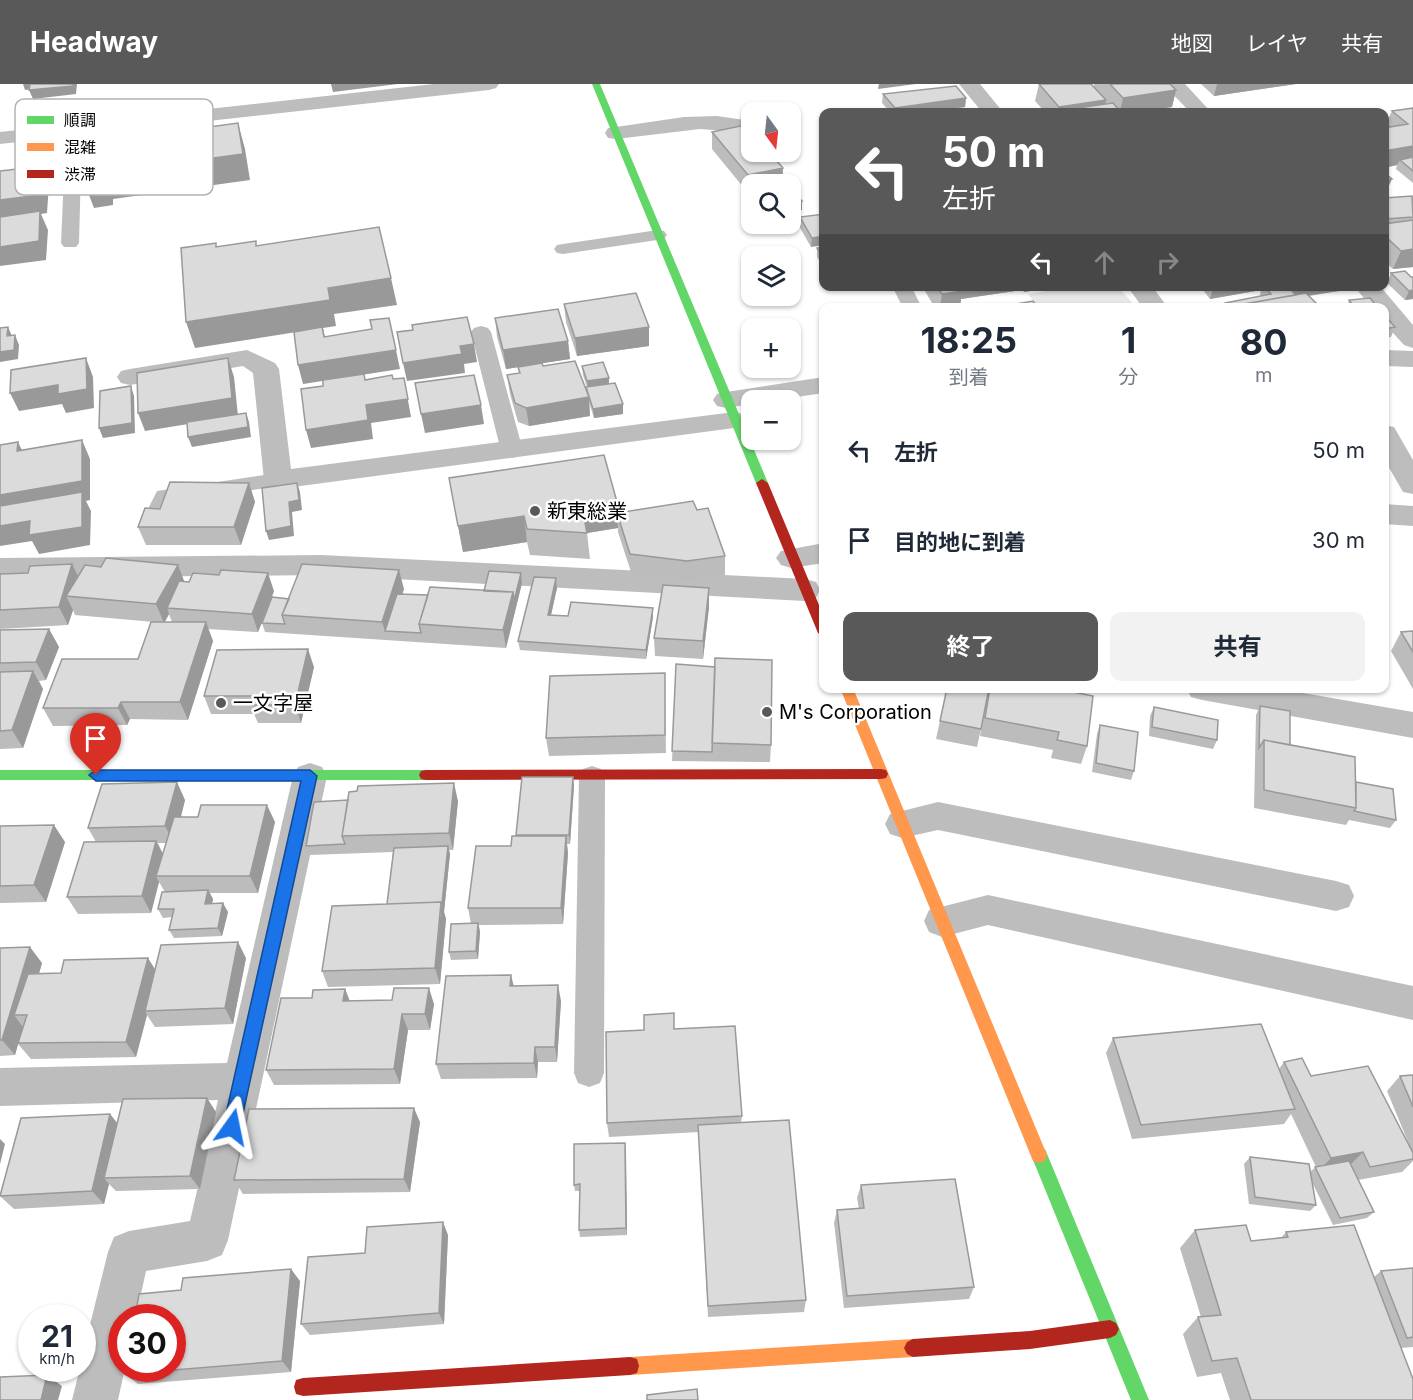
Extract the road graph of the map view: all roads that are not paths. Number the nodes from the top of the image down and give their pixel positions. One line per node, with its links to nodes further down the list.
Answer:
1 (489, 84): 7 (street)
2 (596, 84): 9 (street)
3 (1173, 84): 6 (street)
4 (976, 85): 5 (street)
5 (990, 108)
6 (1198, 108)
7 (213, 114)
8 (741, 125): 9 (street)
9 (616, 133): 13 (street)
10 (15, 136): 11 (street)
11 (0, 138)
12 (72, 195): 14 (lane)
13 (658, 235): 15 (lane); 27 (street)
14 (70, 243)
15 (563, 249)
16 (1142, 291): 18 (street)
17 (1370, 291): 19 (street)
18 (1152, 303)
19 (1381, 303)
20 (1389, 312): 22 (street)
21 (481, 332): 29 (lane)
22 (1413, 340)
23 (1389, 358): 24 (street)
24 (1413, 359)
25 (130, 377): 30 (street)
26 (819, 386): 27 (street)
27 (730, 410): 29 (street); 36 (street)
28 (1389, 442): 31 (street)
29 (512, 451): 30 (street)
30 (278, 480): 34 (lane)
31 (1413, 485)
32 (1389, 514): 33 (street)
33 (1413, 516)
34 (154, 519)
35 (819, 554): 36 (street)
36 (791, 558): 38 (street)
37 (0, 568): 38 (street)
38 (805, 591): 39 (street)
39 (819, 622)
40 (848, 693): 43 (street)
41 (1231, 693): 42 (street)
42 (1413, 725)
43 (881, 774): 46 (street); 47 (street)
44 (0, 776): 45 (street)
45 (310, 776): 46 (street); 52 (street)
46 (592, 776): 51 (lane)
47 (902, 824): 48 (street); 49 (street)
48 (1336, 896)
49 (942, 921): 50 (street); 54 (street)
50 (1413, 1003)
51 (589, 1073)
52 (242, 1081): 53 (street); 56 (street)
53 (0, 1087)
54 (1110, 1329): 55 (street); 57 (street)
55 (303, 1387)
56 (95, 1400)
57 (1140, 1400)

